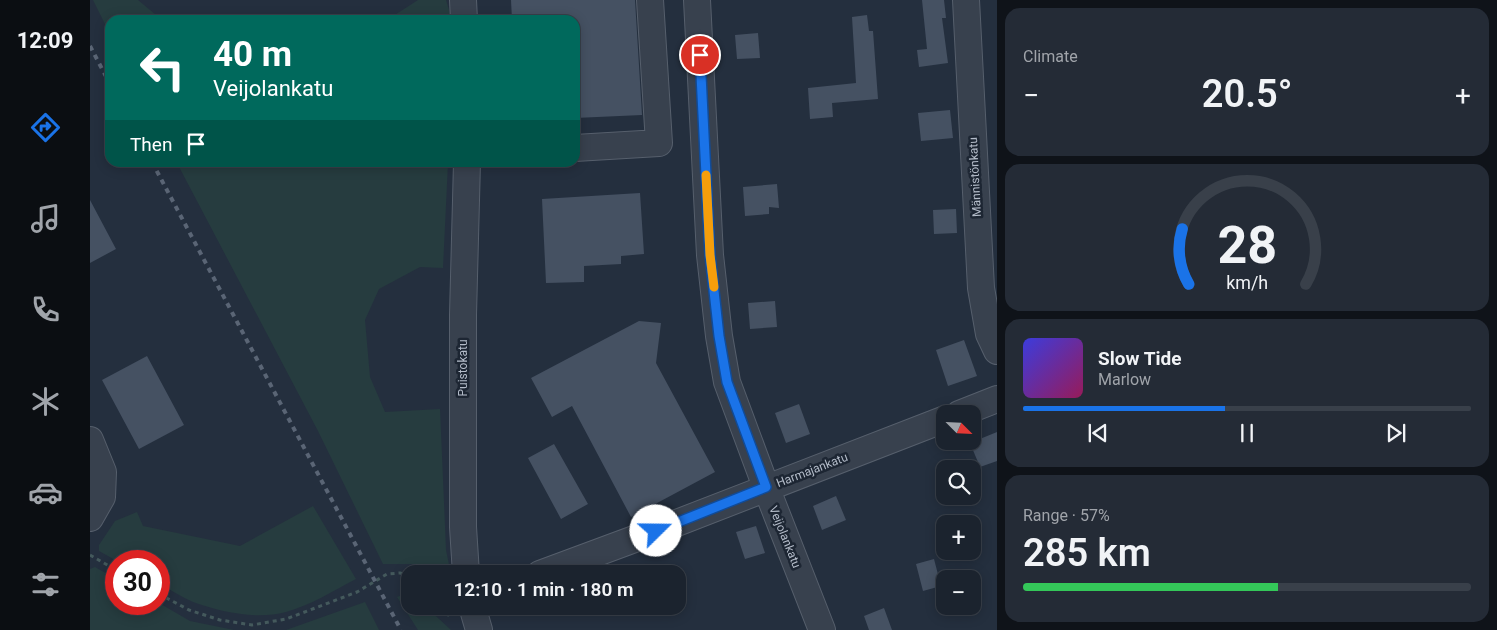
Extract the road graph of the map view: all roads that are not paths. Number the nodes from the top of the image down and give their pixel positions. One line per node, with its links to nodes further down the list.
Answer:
1 (463, 0): 5 (street)
2 (650, 0): 6 (street)
3 (697, 0): 13 (street, Veijolankatu)
4 (966, 0): 8 (street, Männistönkatu)
5 (464, 15)
6 (580, 148)
7 (467, 167): 15 (street, Puistokatu)
8 (997, 351)
9 (997, 399): 10 (street)
10 (981, 405)
11 (936, 422): 13 (street, Harmajankatu)
12 (90, 440): 14 (street)
13 (766, 487): 16 (street, Harmajankatu); 19 (street, Veijolankatu)
14 (90, 518)
15 (466, 565)
16 (564, 565)
17 (475, 615): 18 (street)
18 (479, 630)
19 (822, 630)

